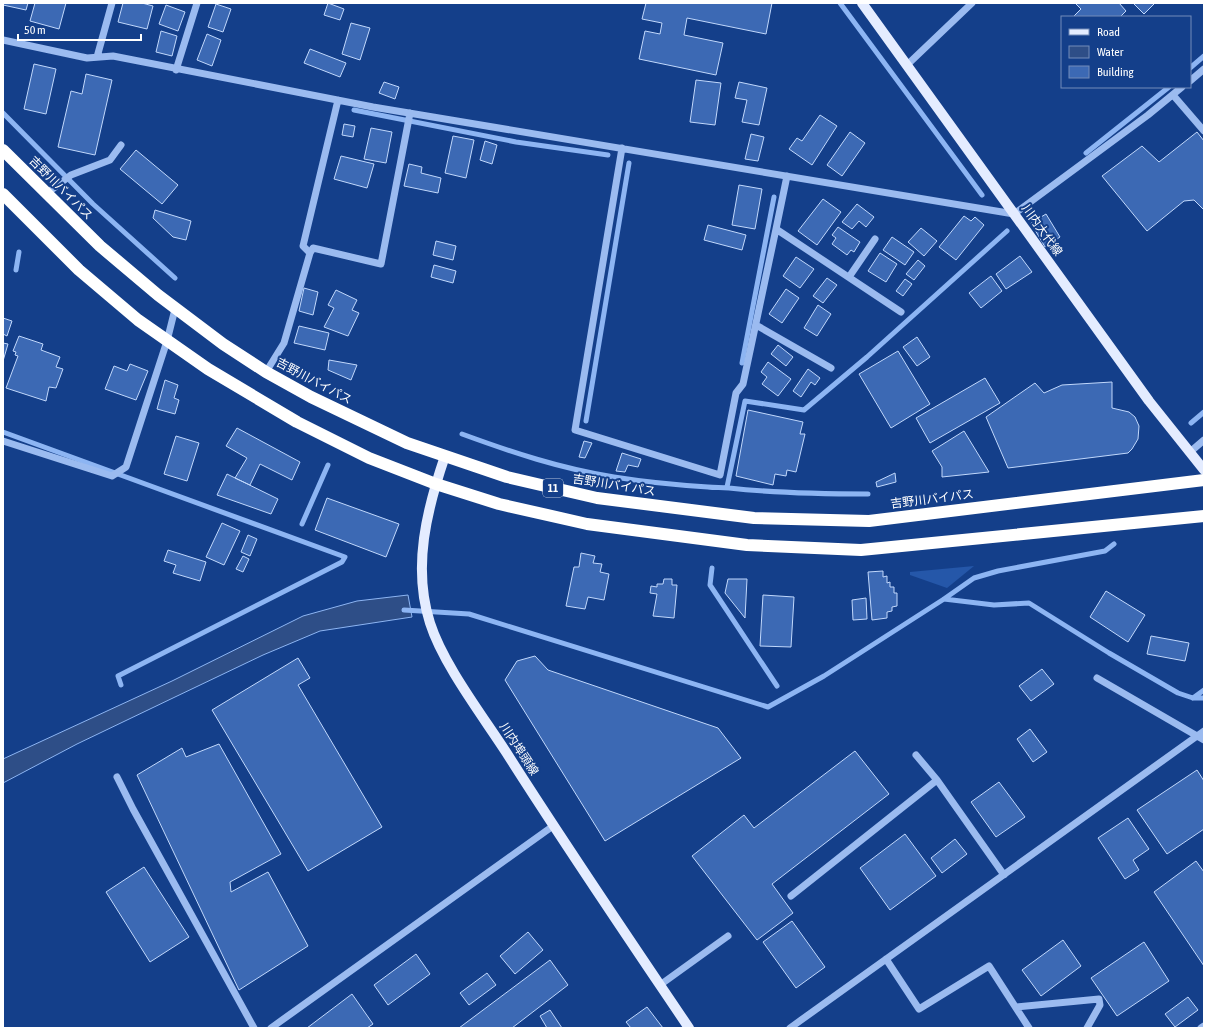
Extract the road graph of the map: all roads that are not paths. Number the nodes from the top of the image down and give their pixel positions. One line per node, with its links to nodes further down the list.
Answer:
1 (112, 3): 6 (street)
2 (197, 3): 9 (street)
3 (862, 3): 7 (main road, 川内大代線)
4 (972, 3): 7 (street)
5 (3, 40): 6 (street)
6 (97, 56): 9 (street)
7 (907, 65): 22 (main road, 川内大代線)
8 (1204, 69): 10 (street)
9 (176, 70): 13 (street)
10 (1191, 80)
11 (1181, 88): 12 (street)
12 (1173, 95): 15 (street); 22 (street)
13 (338, 100): 14 (street); 25 (street)
14 (410, 113): 17 (street); 25 (street)
15 (1204, 131)
16 (121, 144): 21 (street)
17 (622, 148): 19 (street); 29 (street)
18 (3, 150): 21 (highway, 吉野川バイパス / 11)
19 (787, 176): 22 (street); 23 (street)
20 (3, 194): 30 (highway, 11)
21 (46, 194): 27 (highway, 吉野川バイパス / 11)
22 (1014, 214): 35 (main road, 川内大代線)
23 (776, 229): 26 (street); 29 (street)
24 (875, 239): 26 (street)
25 (310, 253): 32 (street)
26 (849, 278): 28 (street)
27 (175, 309): 30 (street); 32 (highway, 吉野川バイパス / 11)
28 (901, 312)
29 (756, 325): 31 (street)
30 (167, 341): 34 (street); 39 (highway, 11)
31 (831, 368)
32 (266, 372): 36 (highway, 吉野川バイパス / 11)
33 (1204, 440): 35 (street)
34 (3, 441)
35 (1190, 452): 37 (main road, 川内大代線)
36 (445, 456): 38 (highway, 吉野川バイパス / 11); 39 (main road, 川内埠頭線)
37 (1204, 470)
38 (1204, 480)
39 (436, 484): 40 (highway, 11); 48 (main road, 川内埠頭線)
40 (1204, 516)
41 (1097, 678): 43 (street)
42 (1204, 731): 43 (street)
43 (1197, 736): 44 (street); 49 (street)
44 (1204, 740)
45 (916, 755): 47 (street)
46 (117, 777): 56 (street)
47 (937, 780): 49 (street); 50 (street)
48 (553, 826): 53 (main road, 川内埠頭線); 57 (street)
49 (1004, 875): 52 (street)
50 (791, 896)
51 (728, 936): 53 (street)
52 (886, 960): 54 (street); 59 (street)
53 (660, 985): 58 (main road, 川内埠頭線)
54 (1016, 1007): 60 (street); 61 (street)
55 (1204, 1026): 62 (street)
56 (254, 1028)
57 (271, 1028)
58 (689, 1028)
59 (790, 1028)
60 (1030, 1028)
61 (1087, 1028)
62 (1201, 1028)

